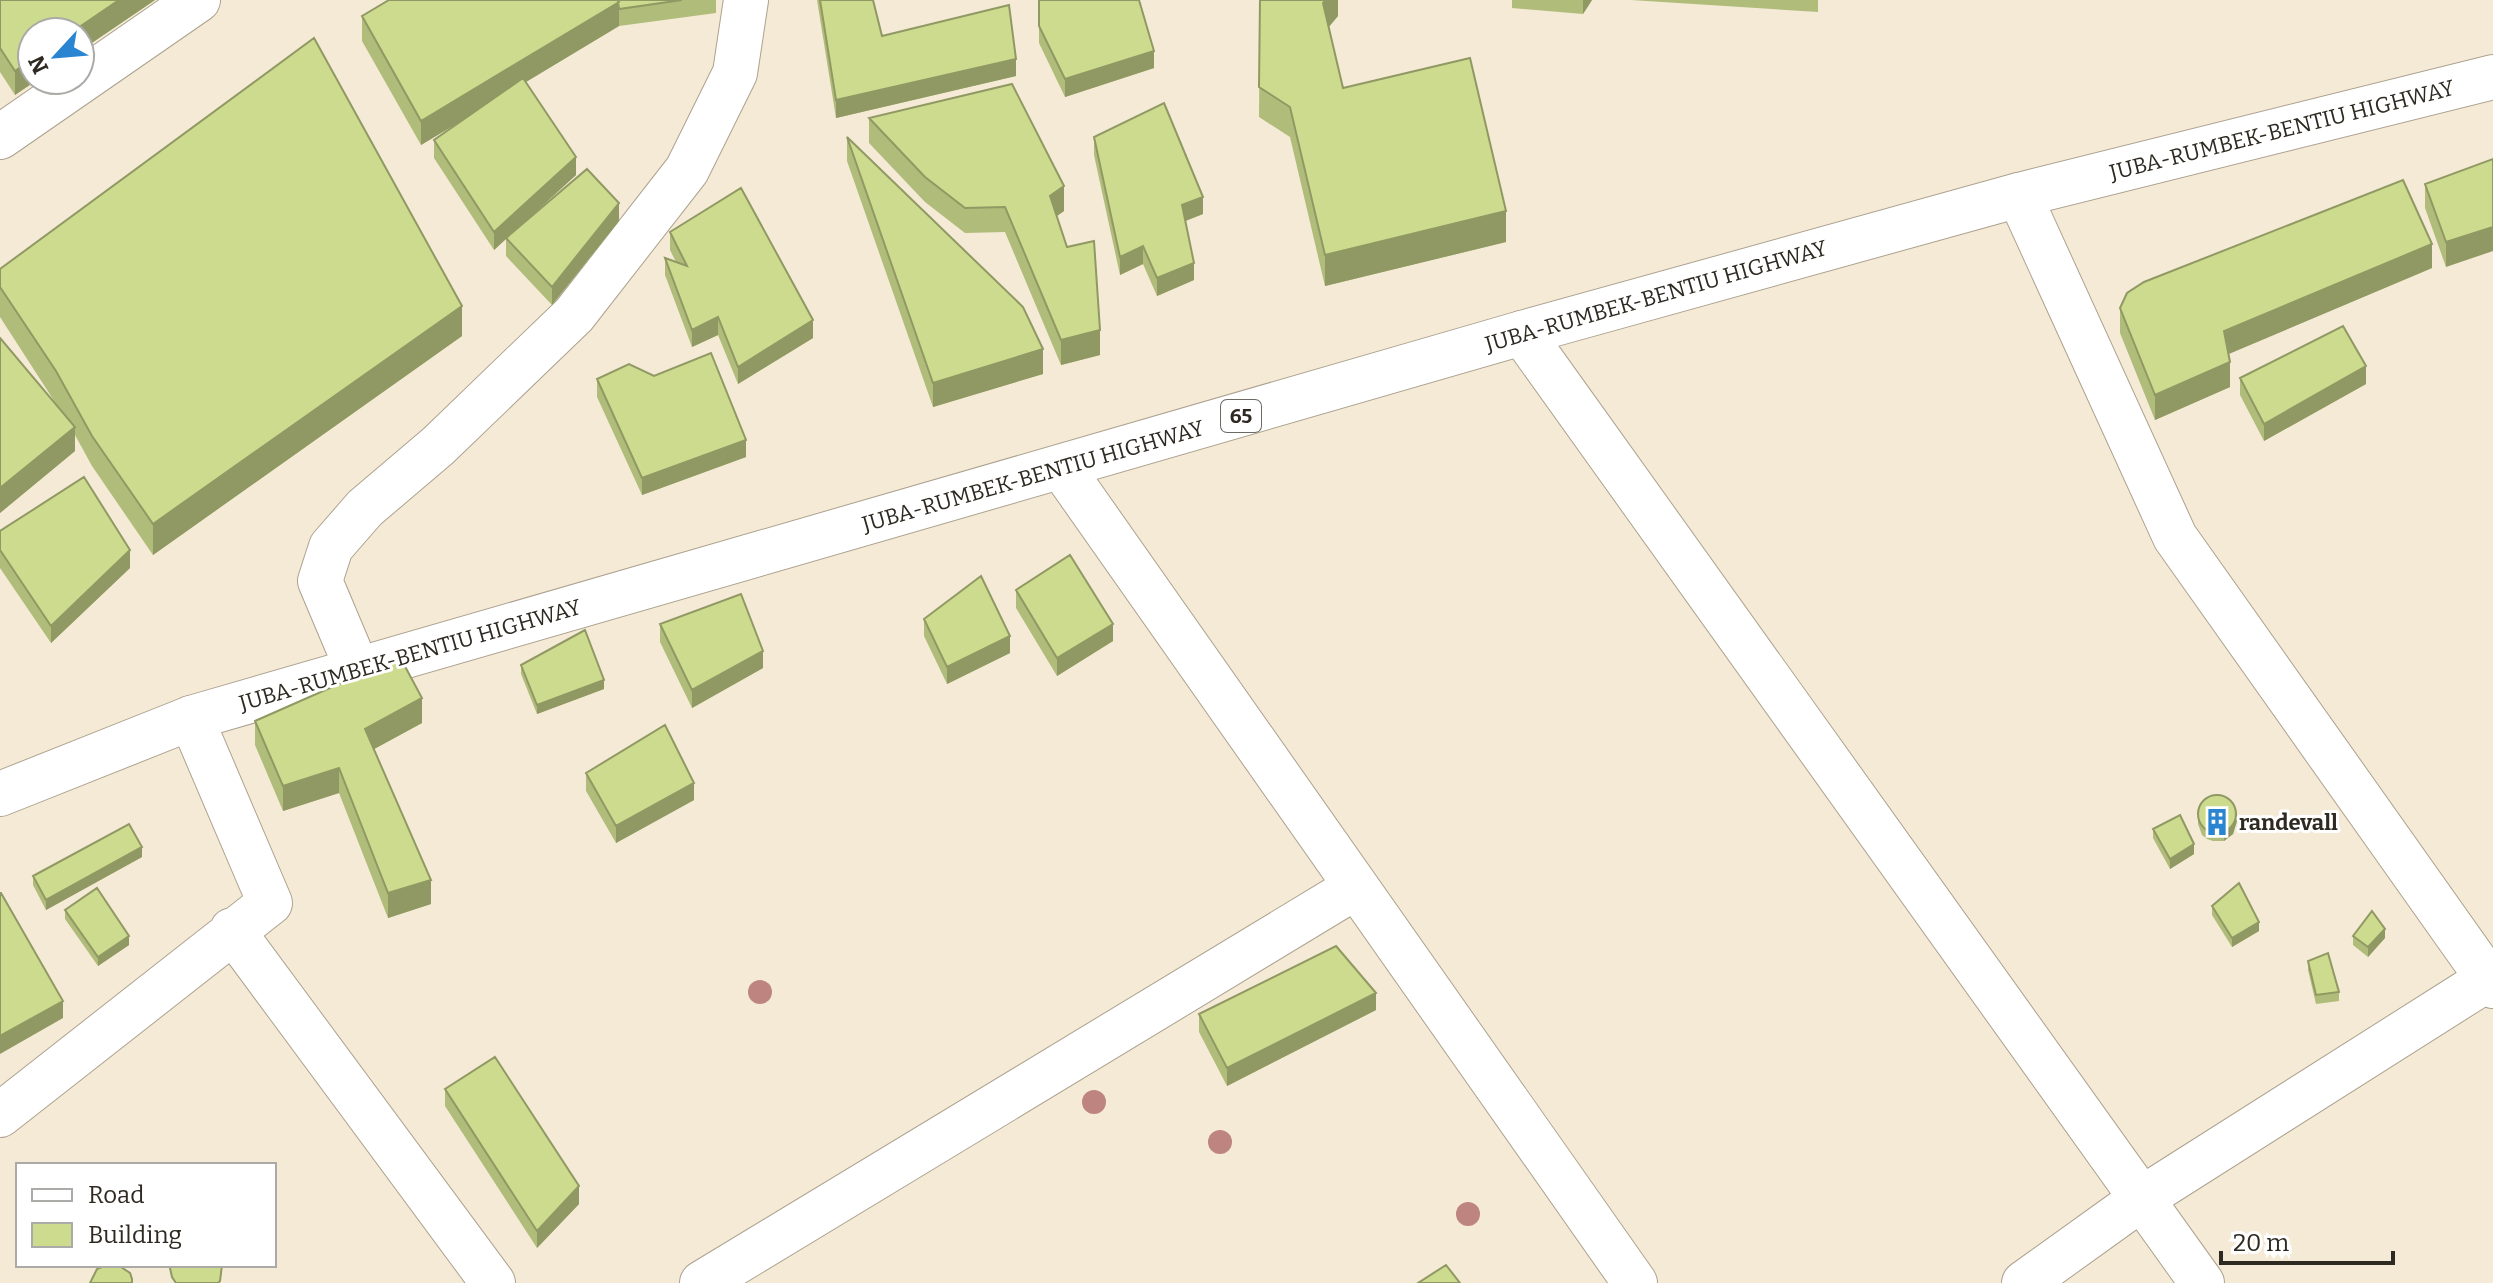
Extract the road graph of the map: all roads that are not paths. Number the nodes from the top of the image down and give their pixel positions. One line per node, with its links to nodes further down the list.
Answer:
1 (198, 0): 4 (street)
2 (746, 0): 8 (street)
3 (2493, 77): 5 (street, JUBA-RUMBEK-BENTIU HIGHWAY / 65)
4 (0, 137)
5 (2019, 195): 6 (street, JUBA-RUMBEK-BENTIU HIGHWAY / 65); 13 (street)
6 (1522, 333): 7 (street, JUBA-RUMBEK-BENTIU HIGHWAY / 65); 15 (street)
7 (1062, 468): 8 (street, JUBA-RUMBEK-BENTIU HIGHWAY / 65); 11 (street)
8 (358, 671): 9 (street, JUBA-RUMBEK-BENTIU HIGHWAY / 65)
9 (191, 718): 10 (street, JUBA-RUMBEK-BENTIU HIGHWAY / 65); 12 (street)
10 (0, 794)
11 (1356, 887): 17 (street); 18 (street)
12 (232, 930): 14 (street); 16 (street)
13 (2490, 982): 15 (street)
14 (0, 1115)
15 (2141, 1199): 19 (street); 20 (street)
16 (493, 1283)
17 (702, 1283)
18 (1635, 1283)
19 (2024, 1283)
20 (2202, 1283)

